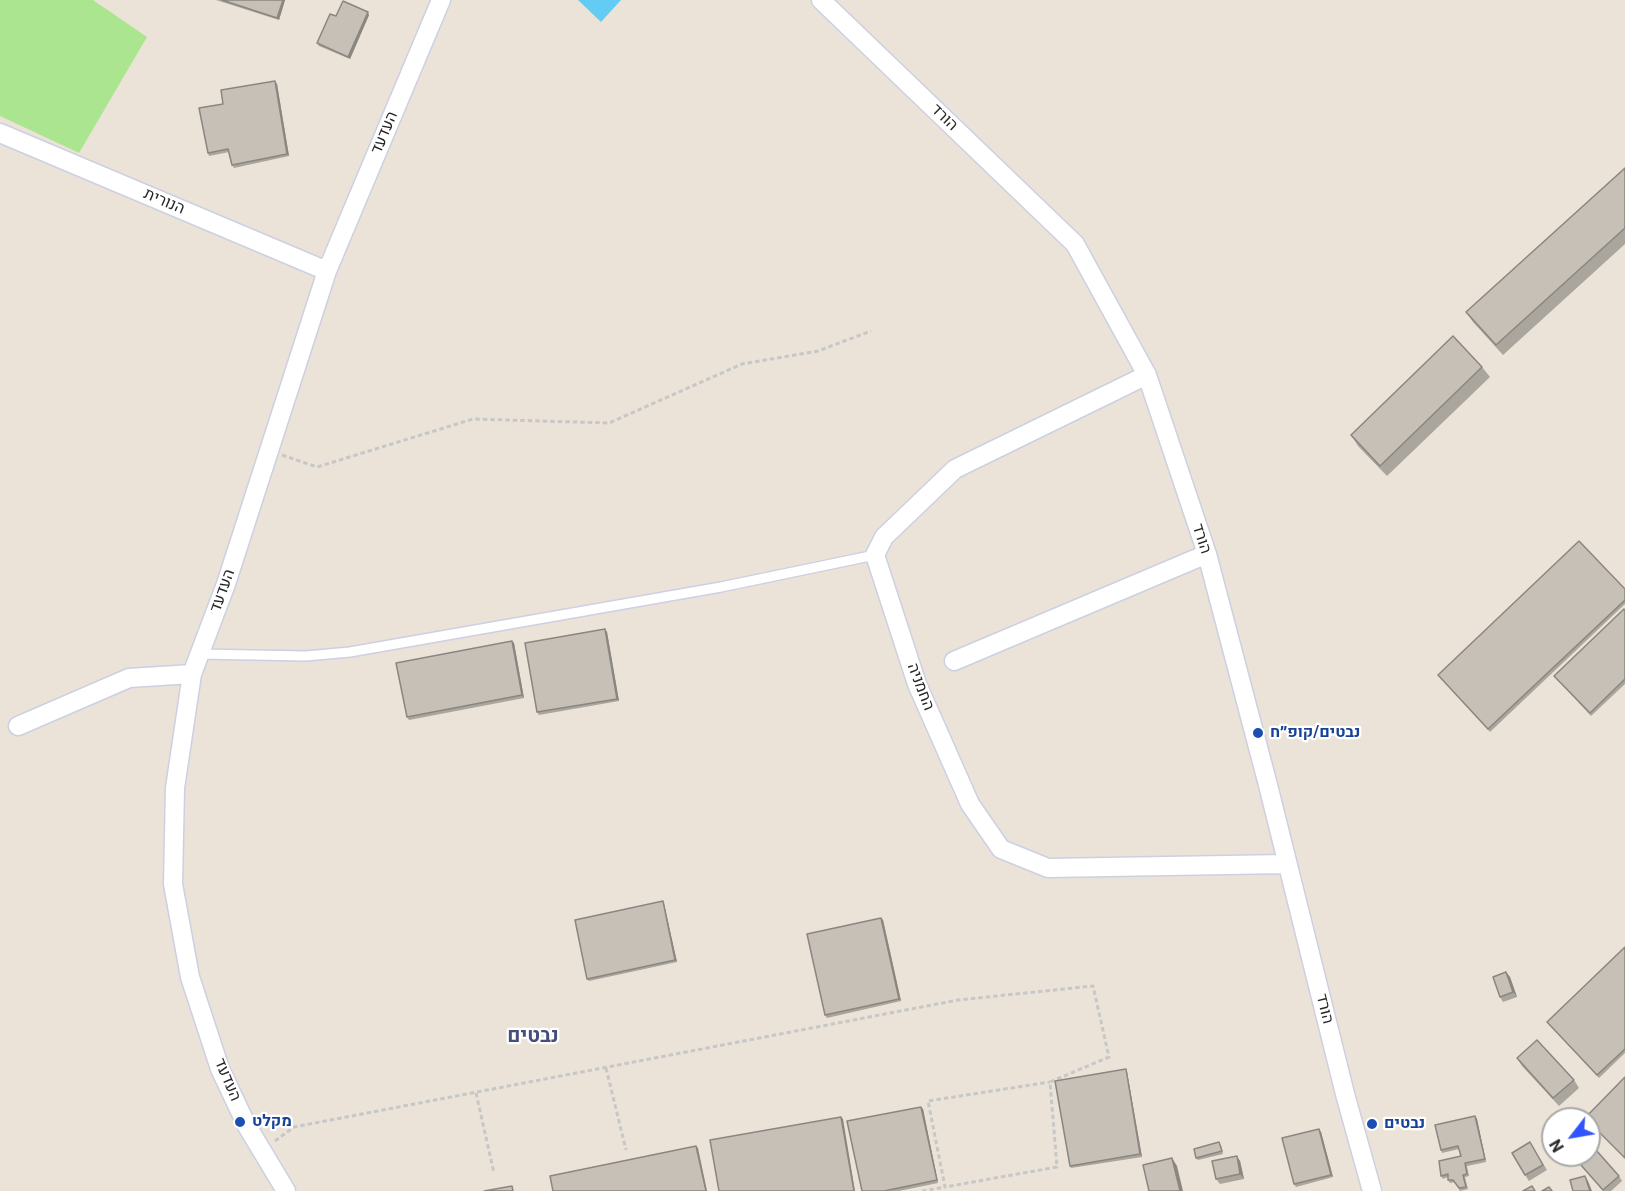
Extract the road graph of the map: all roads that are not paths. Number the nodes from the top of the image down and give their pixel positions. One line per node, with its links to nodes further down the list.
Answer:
1 (441, 0): 4 (street, העדעד)
2 (821, 0): 5 (street, הורד)
3 (0, 133): 4 (street, הנורית)
4 (327, 271): 8 (street, העדעד)
5 (1148, 375): 6 (street, הורד); 7 (street)
6 (1207, 554): 9 (street); 12 (street, הורד)
7 (875, 555): 8 (lane); 12 (street, החמניה)
8 (199, 654): 10 (street, העדעד)
9 (954, 661)
10 (192, 674): 11 (street); 13 (street, העדעד)
11 (18, 726)
12 (1287, 864): 14 (street, הורד)
13 (286, 1191)
14 (1372, 1191)

